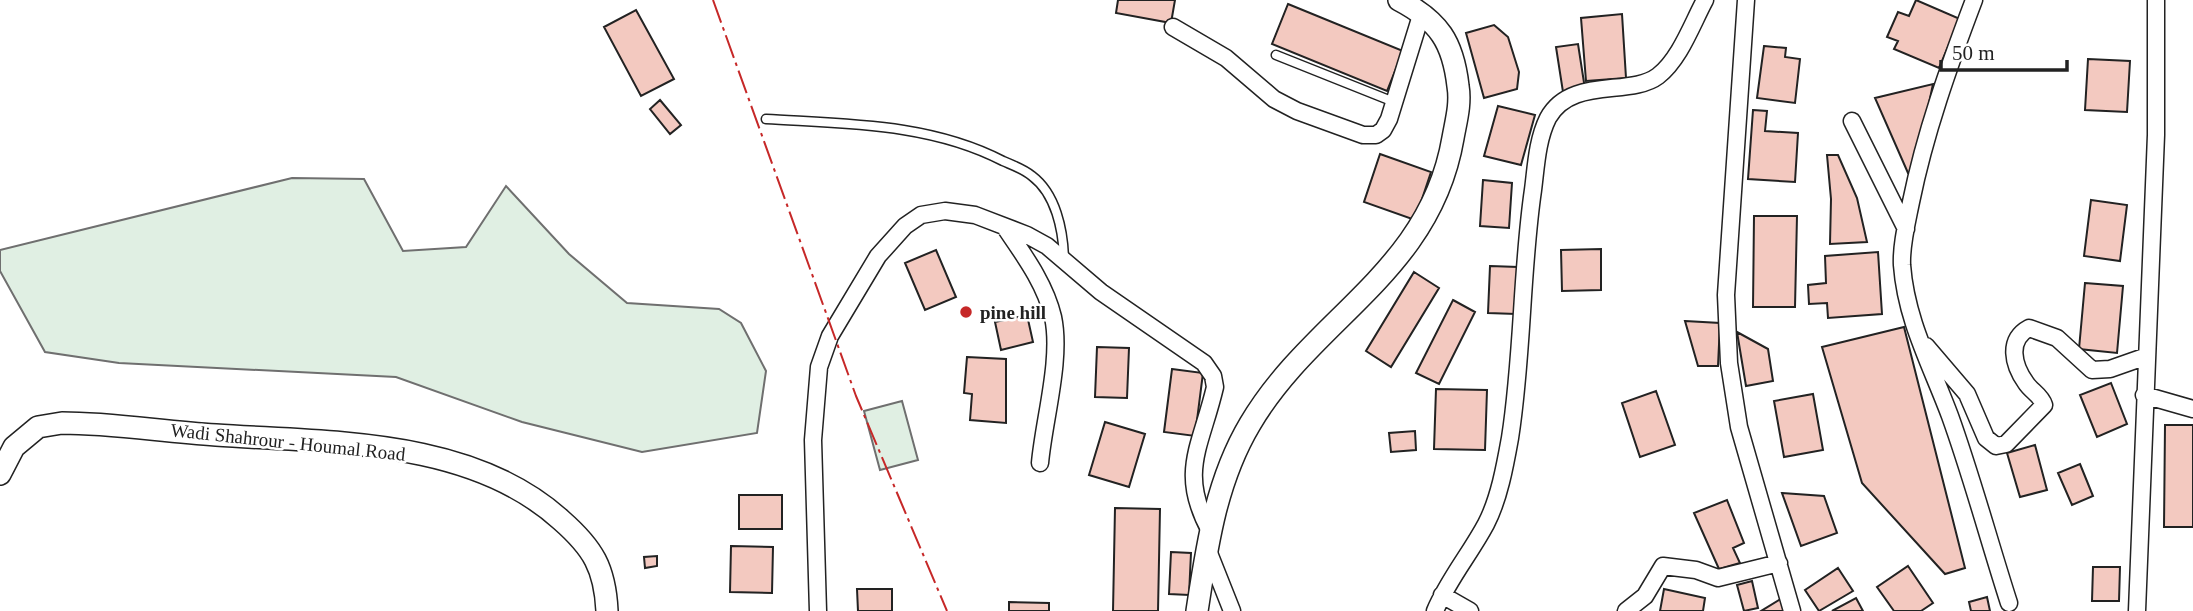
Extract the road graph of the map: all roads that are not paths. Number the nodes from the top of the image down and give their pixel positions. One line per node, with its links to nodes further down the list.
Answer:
1 (1399, 0): 6 (main road)
2 (1705, 0): 23 (street)
3 (1746, 0): 22 (street)
4 (1974, 0): 13 (street)
5 (2156, 0): 16 (street)
6 (1422, 12): 9 (street); 21 (main road)
7 (1173, 27): 9 (street)
8 (1276, 55): 9 (lane)
9 (1394, 102)
10 (766, 119): 14 (lane)
11 (1852, 121): 13 (street)
12 (1002, 224): 14 (street); 19 (street); 26 (street)
13 (1906, 229): 15 (street)
14 (1064, 261): 21 (street)
15 (1915, 333): 16 (street); 24 (street)
16 (2147, 356): 17 (street)
17 (2144, 395): 18 (street); 33 (street)
18 (2193, 409)
19 (1040, 463)
20 (0, 470): 25 (main road, Wadi Shahrour - Houmal Road)
21 (1208, 538): 27 (main road); 28 (street)
22 (1779, 562): 31 (street); 32 (street)
23 (1442, 595): 29 (street); 30 (street)
24 (2009, 603)
25 (607, 611)
26 (818, 611)
27 (1196, 611)
28 (1232, 611)
29 (1435, 611)
30 (1470, 611)
31 (1626, 611)
32 (1792, 611)
33 (2137, 611)

